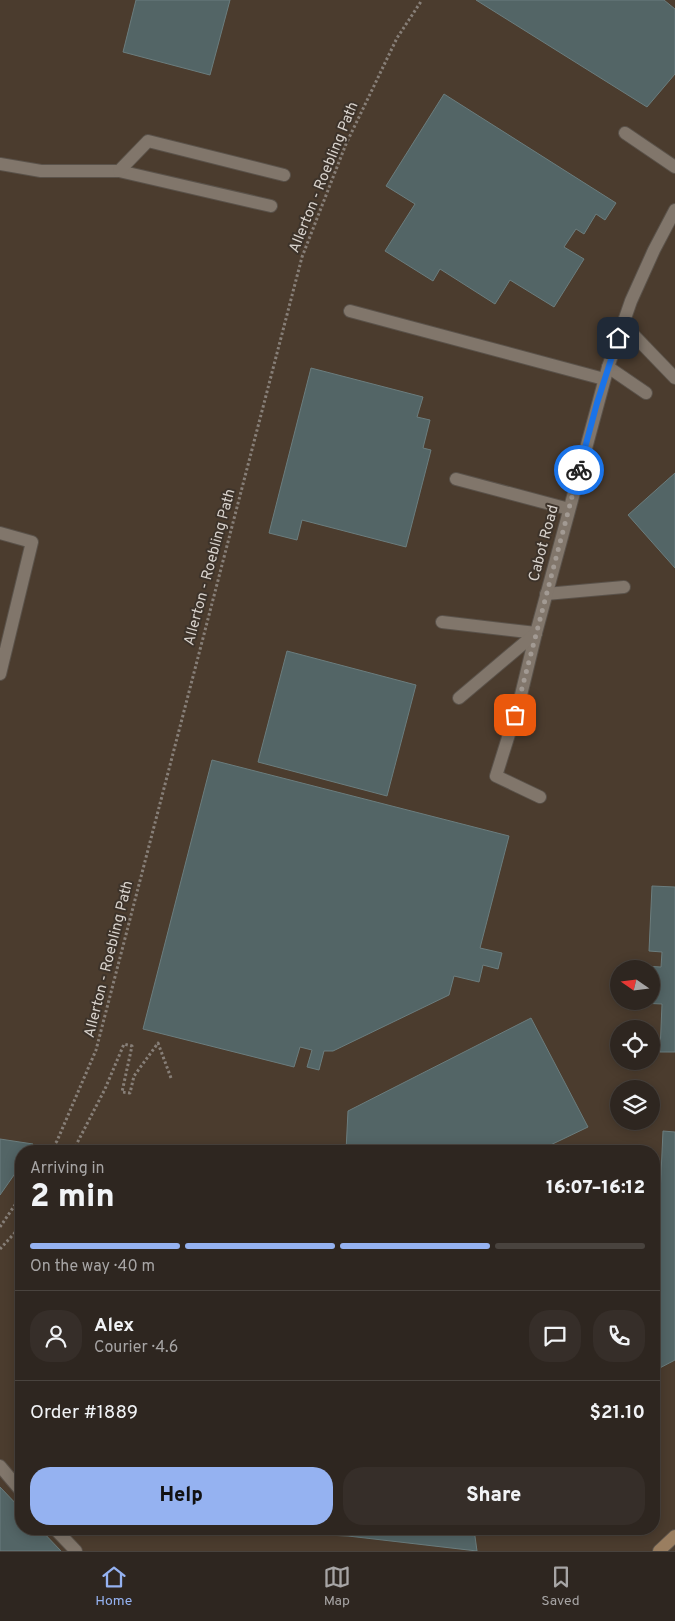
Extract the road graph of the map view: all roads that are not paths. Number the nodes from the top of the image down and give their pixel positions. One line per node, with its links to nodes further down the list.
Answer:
1 (625, 133): 3 (street)
2 (0, 164): 4 (street)
3 (675, 167)
4 (119, 170): 5 (street); 6 (street)
5 (284, 175)
6 (271, 206)
7 (675, 210): 9 (street, Cabot Road)
8 (350, 311): 10 (street)
9 (623, 324): 10 (street, Cabot Road); 11 (street)
10 (606, 373): 12 (street); 14 (street, Cabot Road)
11 (675, 378)
12 (646, 393)
13 (456, 479): 14 (street)
14 (569, 509): 17 (street, Cabot Road)
15 (0, 533): 20 (street)
16 (624, 587): 17 (street)
17 (546, 594): 19 (street, Cabot Road)
18 (442, 622): 19 (street)
19 (536, 633): 21 (street); 22 (street, Cabot Road)
20 (0, 674)
21 (459, 698)
22 (540, 797)
23 (0, 1466): 24 (street)
24 (15, 1484)
25 (61, 1535): 27 (street)
26 (675, 1536): 28 (main road)
27 (76, 1551)
28 (659, 1551)

